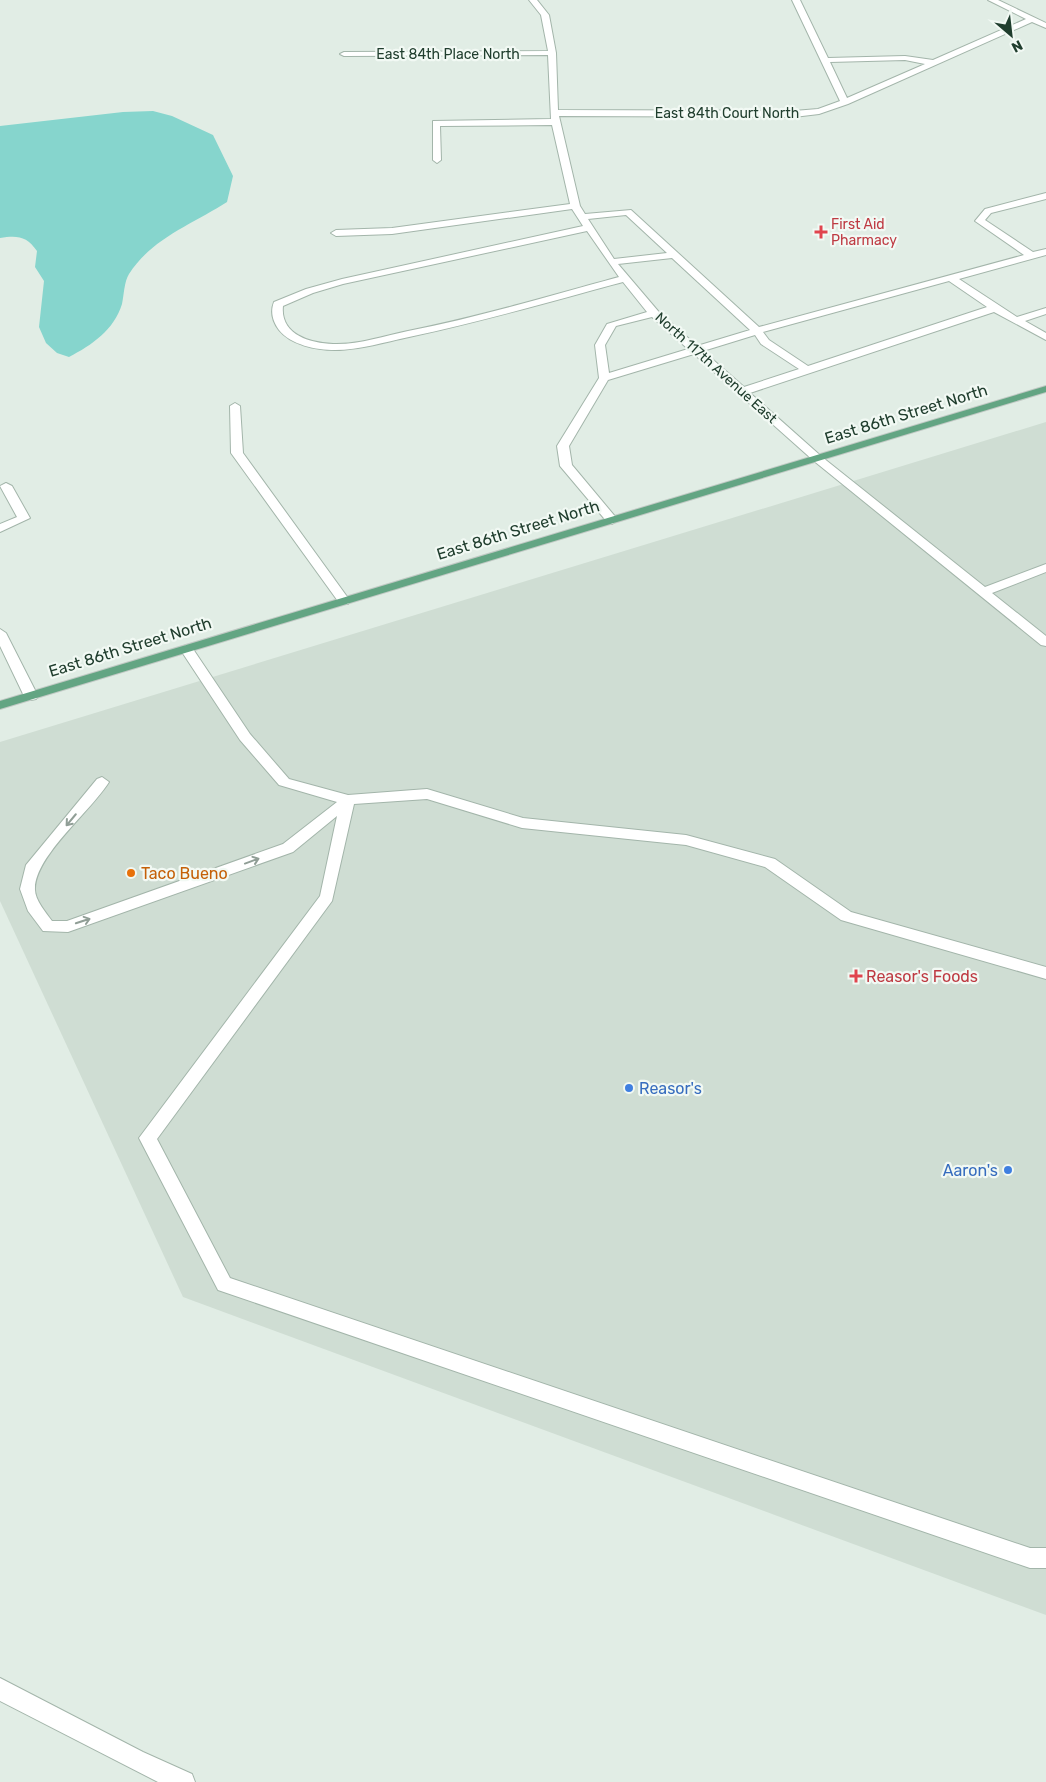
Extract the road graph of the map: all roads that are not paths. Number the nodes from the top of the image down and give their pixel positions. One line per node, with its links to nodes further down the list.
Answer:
1 (533, 0): 6 (street, North 117th Avenue East)
2 (796, 0): 8 (street)
3 (992, 0): 4 (street)
4 (1031, 20): 5 (street); 9 (street, East 84th Court North)
5 (1046, 26)
6 (552, 53): 7 (street, East 84th Place North); 11 (street, North 117th Avenue East)
7 (344, 54)
8 (827, 60): 9 (street); 10 (street)
9 (934, 63): 10 (street, East 84th Court North)
10 (845, 102): 11 (street, East 84th Court North)
11 (556, 118): 12 (street, East 84th Court North); 14 (street, North 117th Avenue East)
12 (437, 160)
13 (1046, 196): 20 (street)
14 (575, 206): 15 (street, North 117th Avenue East); 17 (street)
15 (582, 217): 16 (street, North 117th Avenue East); 19 (street)
16 (590, 228): 21 (street, North 117th Avenue East); 23 (street)
17 (336, 233)
18 (1046, 252): 20 (street)
19 (675, 255): 21 (street); 28 (street)
20 (1032, 256): 22 (street)
21 (610, 262): 23 (street, North 117th Avenue East)
22 (951, 278): 24 (street); 28 (street)
23 (624, 279): 26 (street, North 117th Avenue East)
24 (995, 308): 27 (street); 31 (street)
25 (1046, 311): 27 (street)
26 (654, 313): 30 (street, North 117th Avenue East); 32 (street)
27 (1017, 320): 29 (street)
28 (757, 331): 30 (street); 31 (street)
29 (1046, 337)
30 (695, 351): 32 (street); 34 (street, North 117th Avenue East)
31 (807, 370): 34 (street)
32 (604, 378): 38 (street)
33 (1046, 389): 36 (main road, East 86th Street North)
34 (742, 392): 36 (street, North 117th Avenue East)
35 (235, 406): 42 (street)
36 (818, 459): 38 (main road, East 86th Street North); 41 (street, North 117th Avenue East)
37 (6, 486): 39 (street)
38 (612, 520): 42 (main road, East 86th Street North)
39 (0, 528)
40 (1046, 568): 41 (street)
41 (984, 592): 44 (street, North 117th Avenue East)
42 (344, 601): 45 (main road, East 86th Street North)
43 (0, 633): 46 (street)
44 (1046, 642)
45 (186, 649): 46 (main road, East 86th Street North); 49 (street)
46 (31, 696): 47 (main road, East 86th Street North)
47 (0, 705)
48 (102, 782): 49 (street, one-way to 49)
49 (348, 800): 50 (street); 51 (street)
50 (1046, 973)
51 (1046, 1558)
52 (0, 1690): 53 (street)
53 (184, 1782)

